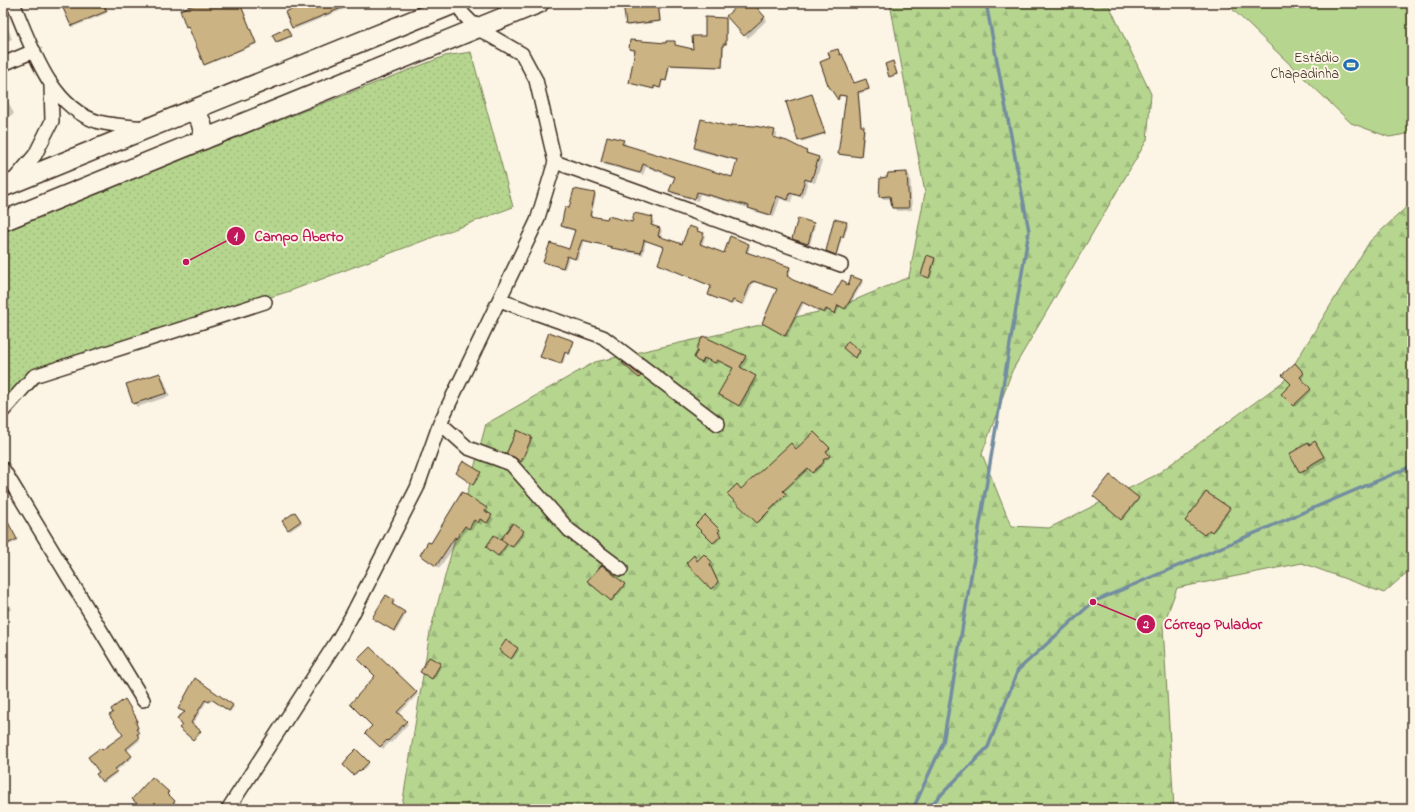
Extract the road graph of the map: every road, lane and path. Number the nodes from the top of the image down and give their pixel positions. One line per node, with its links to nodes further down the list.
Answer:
1 (13, 3): 5 (street)
2 (457, 3): 4 (street); 8 (street)
3 (539, 3): 4 (street)
4 (477, 28): 10 (street); 11 (street)
5 (34, 51): 6 (street); 7 (street)
6 (3, 64)
7 (51, 85): 9 (street); 12 (street)
8 (193, 110): 9 (street); 10 (street)
9 (147, 128): 12 (street)
10 (205, 139): 13 (street)
11 (555, 162): 14 (street); 15 (street)
12 (6, 186)
13 (3, 221)
14 (841, 265)
15 (499, 300): 18 (street); 19 (street)
16 (265, 302): 17 (street)
17 (3, 411)
18 (440, 423): 21 (street); 23 (street)
19 (718, 424)
20 (3, 469): 22 (street)
21 (621, 569)
22 (142, 700)
23 (228, 809)

